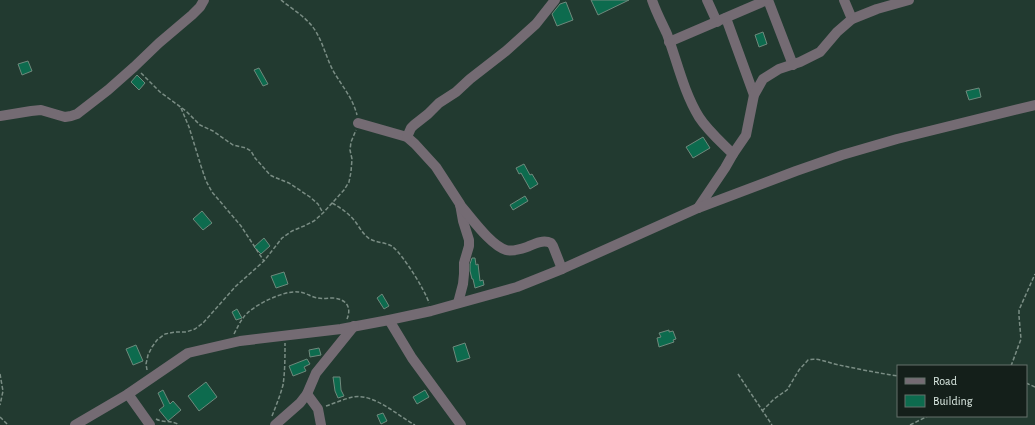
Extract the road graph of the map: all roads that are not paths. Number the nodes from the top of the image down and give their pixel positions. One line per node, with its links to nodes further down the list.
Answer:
1 (204, 0): 14 (street)
2 (555, 0): 16 (street)
3 (652, 0): 10 (street)
4 (707, 0): 9 (street)
5 (767, 0): 9 (street); 11 (street)
6 (844, 0): 8 (street)
7 (909, 0): 8 (street)
8 (852, 19): 11 (street)
9 (721, 20): 10 (street); 12 (street)
10 (669, 42): 17 (street)
11 (793, 65): 12 (street)
12 (754, 95): 17 (street)
13 (1035, 105): 19 (street)
14 (0, 116)
15 (358, 123): 16 (street)
16 (407, 137): 18 (street)
17 (732, 154): 19 (street)
18 (460, 204): 20 (street); 21 (street)
19 (698, 208): 20 (street)
20 (562, 269): 21 (street)
21 (458, 303): 22 (street)
22 (389, 320): 23 (street); 30 (street)
23 (354, 326): 24 (street); 25 (street)
24 (128, 394): 26 (street); 28 (street)
25 (307, 394): 27 (street); 29 (street)
26 (148, 422)
27 (273, 422)
28 (75, 425)
29 (321, 425)
30 (461, 425)

